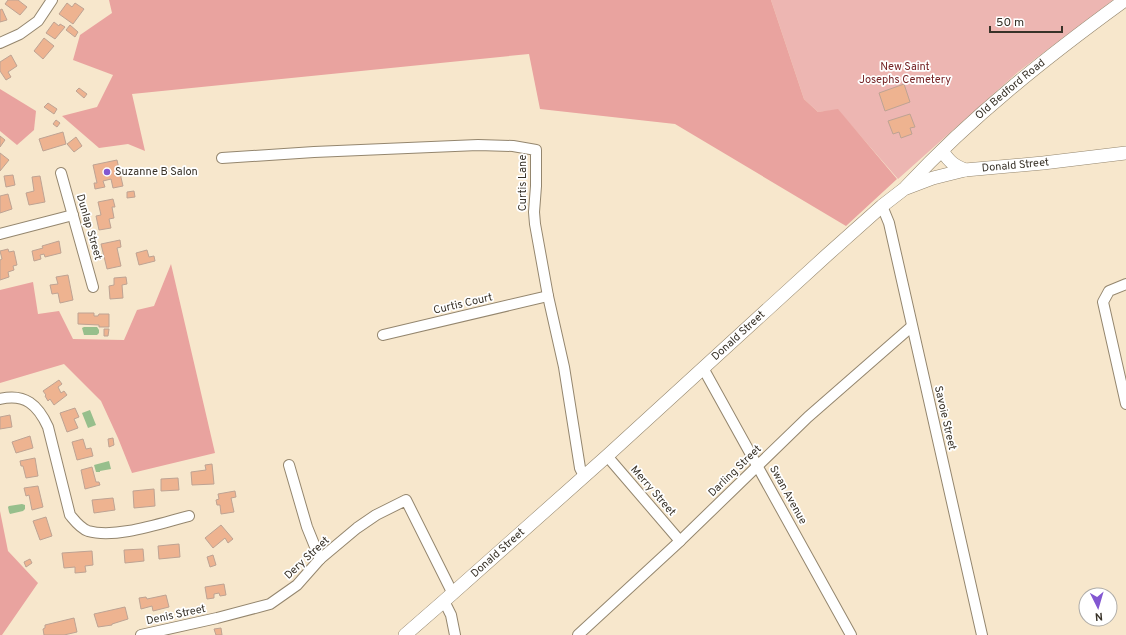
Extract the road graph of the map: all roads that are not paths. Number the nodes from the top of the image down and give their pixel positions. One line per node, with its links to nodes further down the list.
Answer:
1 (52, 0): 3 (street)
2 (1125, 0): 4 (street, Old Bedford Road)
3 (0, 43)
4 (942, 151): 7 (street); 9 (street, Old Bedford Road)
5 (1126, 153): 7 (street, Donald Street)
6 (222, 158): 15 (street, Curtis Lane)
7 (965, 170): 9 (street, Donald Street)
8 (61, 173): 11 (street, Dunlap Street)
9 (904, 189): 10 (street, Donald Street)
10 (882, 206): 16 (street, Savoie Street); 18 (street, Donald Street)
11 (73, 215): 12 (street); 14 (street, Dunlap Street)
12 (0, 234)
13 (1126, 284): 20 (street)
14 (93, 288)
15 (548, 296): 17 (street, Curtis Court); 24 (street, Curtis Lane)
16 (911, 327): 23 (street, Darling Street); 35 (street, Savoie Street)
17 (383, 335)
18 (703, 368): 21 (street, Donald Street); 23 (street, Swan Avenue)
19 (0, 399): 25 (street)
20 (1126, 404)
21 (607, 456): 24 (street, Donald Street); 26 (street, Merry Street)
22 (288, 465): 27 (street)
23 (758, 465): 26 (street, Darling Street); 34 (street, Swan Avenue)
24 (584, 476): 28 (street, Donald Street)
25 (189, 516)
26 (680, 541): 33 (street, Darling Street)
27 (320, 559): 28 (street, Dery Street); 29 (street, Dery Street)
28 (448, 598): 31 (street, Donald Street); 32 (street)
29 (217, 618): 30 (street, Denis Street)
30 (141, 635)
31 (405, 635)
32 (455, 635)
33 (578, 635)
34 (850, 635)
35 (982, 635)

